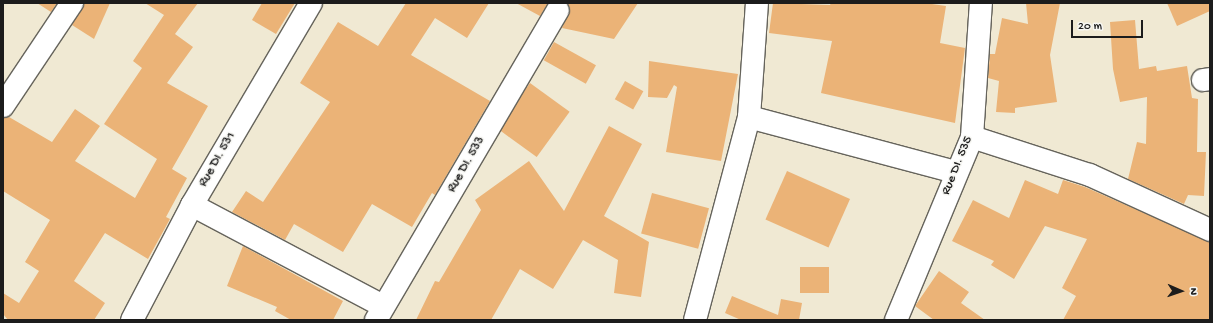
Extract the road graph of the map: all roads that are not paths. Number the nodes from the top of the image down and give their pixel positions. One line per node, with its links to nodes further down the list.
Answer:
1 (72, 3): 6 (street)
2 (310, 3): 10 (street, Rue DI. 531)
3 (757, 3): 7 (street)
4 (981, 3): 8 (street, Rue DI. 535)
5 (558, 10): 12 (street, Rue DI. 533)
6 (3, 106)
7 (749, 117): 9 (street); 14 (street)
8 (972, 137): 9 (street, Rue DI. 535); 11 (street)
9 (955, 172): 15 (street, Rue DI. 535)
10 (192, 205): 12 (street); 13 (street, Rue DI. 531)
11 (1210, 230)
12 (380, 313)
13 (132, 320)
14 (695, 320)
15 (896, 320)

